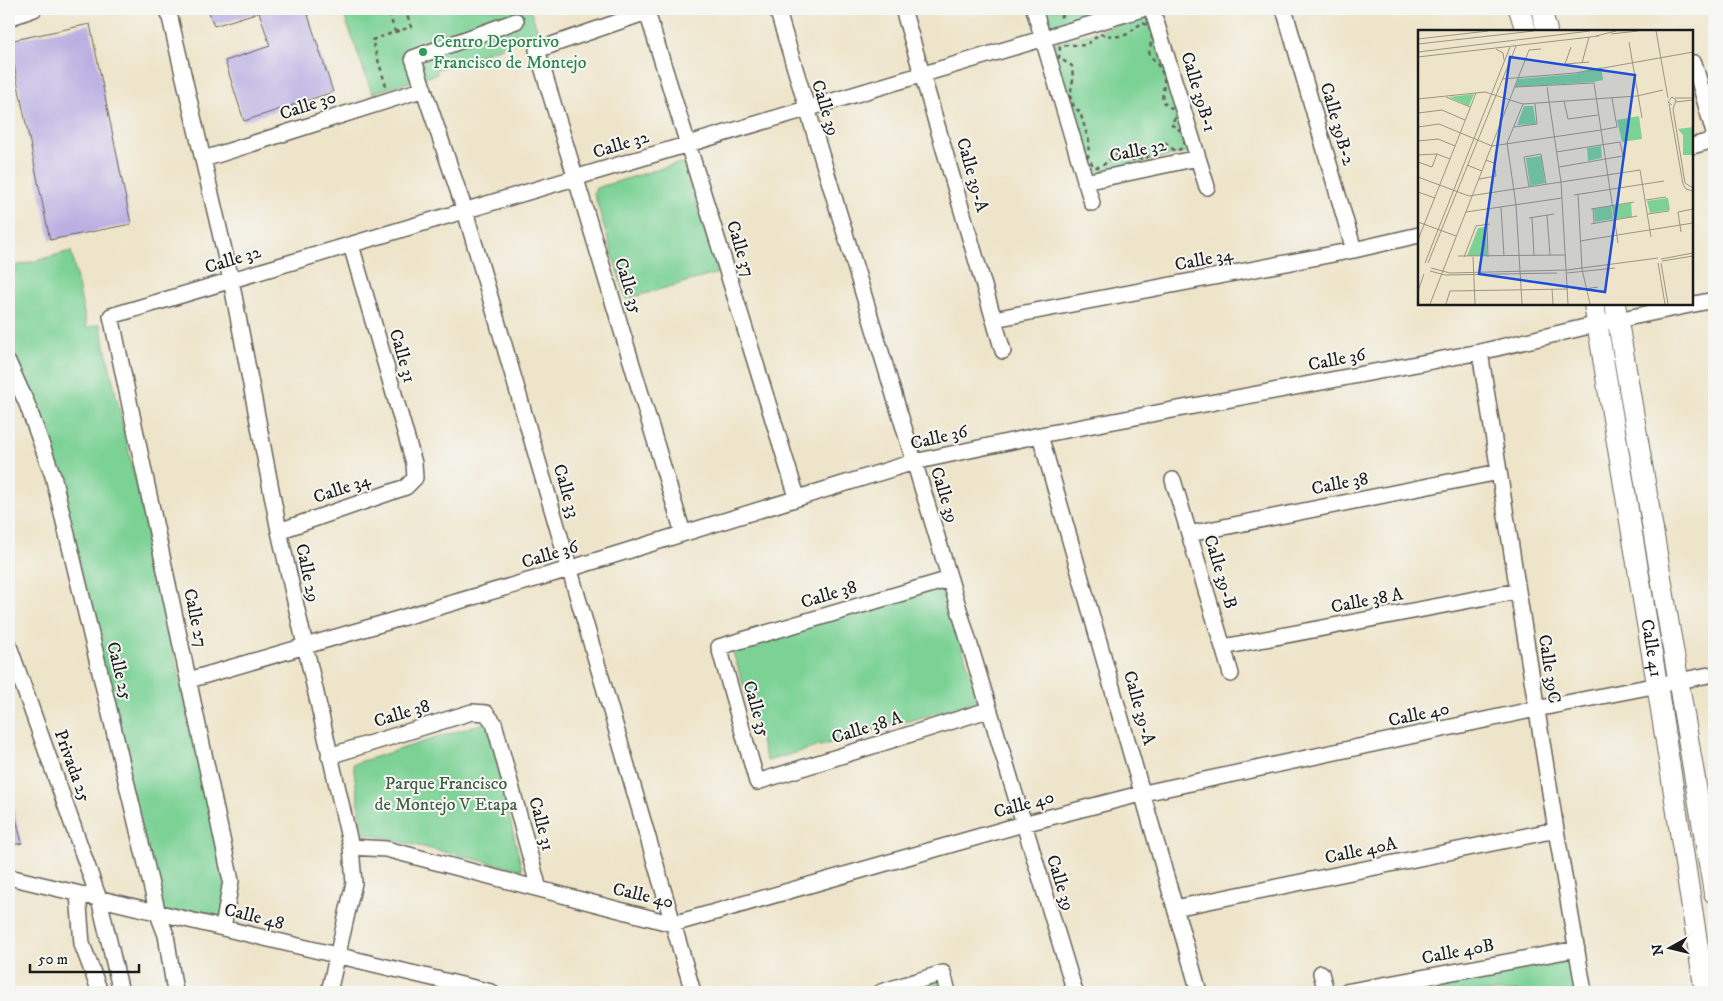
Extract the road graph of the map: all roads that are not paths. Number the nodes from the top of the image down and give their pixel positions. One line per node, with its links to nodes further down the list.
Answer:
1 (34, 9): 12 (street)
2 (168, 9): 26 (street, Calle 29)
3 (777, 9): 20 (street, Calle 39)
4 (903, 9): 18 (street, Calle 39-A)
5 (1034, 9): 16 (street)
6 (1142, 9): 16 (street, Calle 32)
7 (1152, 9): 25 (street, Calle 39B-1)
8 (1284, 9): 34 (street, Calle 39B-2)
9 (1520, 9): 14 (main road)
10 (1541, 9): 15 (main road)
11 (647, 12): 23 (street, Calle 37); 27 (street, Calle 35)
12 (9, 18)
13 (516, 21): 19 (street, Calle 33)
14 (1526, 30)
15 (1547, 30)
16 (1043, 39): 18 (street, Calle 32); 28 (street)
17 (1694, 63): 21 (street)
18 (923, 74): 20 (street, Calle 32); 42 (street, Calle 39-A)
19 (424, 89): 26 (street, Calle 30); 31 (street, Calle 33)
20 (806, 109): 23 (street, Calle 32); 48 (street, Calle 39)
21 (1714, 133)
22 (1714, 140): 24 (street)
23 (688, 144): 27 (street, Calle 32); 52 (street, Calle 37)
24 (1693, 146)
25 (1198, 158): 28 (street, Calle 32); 29 (street, Calle 39B-1)
26 (204, 159): 35 (street, Calle 29)
27 (576, 178): 31 (street, Calle 32); 54 (street, Calle 35)
28 (1085, 182): 30 (street)
29 (1207, 187)
30 (1092, 204)
31 (464, 211): 33 (street, Calle 32); 56 (street, Calle 33)
32 (1418, 235): 34 (street, Calle 34)
33 (351, 245): 35 (street, Calle 32); 50 (street, Calle 31)
34 (1354, 250): 42 (street, Calle 34)
35 (231, 280): 41 (street, Calle 32); 53 (street, Calle 29)
36 (1714, 300): 37 (street, Calle 36)
37 (1693, 303)
38 (1594, 305): 43 (main road, Calle 41)
39 (1673, 305): 40 (street, Calle 36)
40 (1616, 312): 43 (street, Calle 36); 66 (main road, Calle 41)
41 (111, 316): 65 (street, Calle 27)
42 (994, 320): 44 (street, Calle 39-A)
43 (1598, 324): 45 (street, Calle 36); 67 (main road, Calle 41)
44 (1003, 352)
45 (1480, 352): 47 (street, Calle 36); 49 (street, Calle 39C)
46 (9, 364): 83 (street, Calle 25)
47 (1040, 435): 48 (street, Calle 36); 73 (street, Calle 39-A)
48 (914, 462): 52 (street, Calle 36); 57 (street, Calle 39)
49 (1498, 472): 55 (street, Calle 38); 58 (street, Calle 39C)
50 (415, 478): 53 (street, Calle 34)
51 (1173, 480): 55 (street, Calle 39-B)
52 (797, 497): 54 (street, Calle 36)
53 (279, 531): 60 (street, Calle 29)
54 (683, 533): 56 (street, Calle 36)
55 (1189, 534): 62 (street, Calle 39-B)
56 (569, 569): 60 (street, Calle 36); 84 (street, Calle 33)
57 (950, 578): 61 (street, Calle 38); 69 (street, Calle 39)
58 (1518, 591): 62 (street, Calle 38 A); 68 (street, Calle 39C)
59 (9, 646): 81 (street, Privada 25)
60 (304, 646): 65 (street, Calle 36); 71 (street, Calle 29)
61 (719, 647): 72 (street, Calle 35)
62 (1223, 647): 63 (street, Calle 39-B)
63 (1231, 674)
64 (1714, 674): 66 (street, Calle 40)
65 (189, 680): 85 (street, Calle 27)
66 (1680, 680): 67 (street, Calle 40); 79 (main road, Calle 41)
67 (1658, 684): 68 (street, Calle 40); 102 (main road, Calle 41)
68 (1536, 709): 73 (street, Calle 40); 75 (street, Calle 39C)
69 (988, 710): 72 (street, Calle 38 A); 74 (street, Calle 39)
70 (486, 713): 71 (street, Calle 38); 78 (street, Calle 31)
71 (329, 756): 76 (street, Calle 29)
72 (758, 782)
73 (1144, 793): 74 (street, Calle 40); 82 (street, Calle 39-A)
74 (1022, 824): 84 (street, Calle 40); 97 (street, Calle 39)
75 (1556, 830): 82 (street, Calle 40A); 86 (street, Calle 39C)
76 (351, 847): 78 (street, Calle 40); 87 (street, Calle 29)
77 (9, 877): 80 (street, Calle 48)
78 (539, 889): 84 (street, Calle 40)
79 (1714, 893)
80 (78, 894): 81 (street, Calle 48); 89 (street)
81 (99, 899): 83 (street, Calle 48); 90 (street)
82 (1175, 908): 98 (street, Calle 39-A)
83 (158, 914): 85 (street, Calle 48); 91 (street, Calle 25)
84 (673, 924): 94 (street, Calle 33)
85 (223, 928): 87 (street, Calle 48)
86 (1577, 949): 100 (street, Calle 40B); 101 (street, Calle 39C)
87 (338, 956): 92 (street, Calle 29); 93 (street, Calle 48)
88 (1321, 973): 99 (street)
89 (100, 992)
90 (121, 992)
91 (175, 992)
92 (329, 992)
93 (491, 992)
94 (693, 992)
95 (881, 992): 96 (street)
96 (948, 992)
97 (1075, 992)
98 (1199, 992)
99 (1326, 992)
100 (1345, 992)
101 (1584, 992)
102 (1705, 992)

